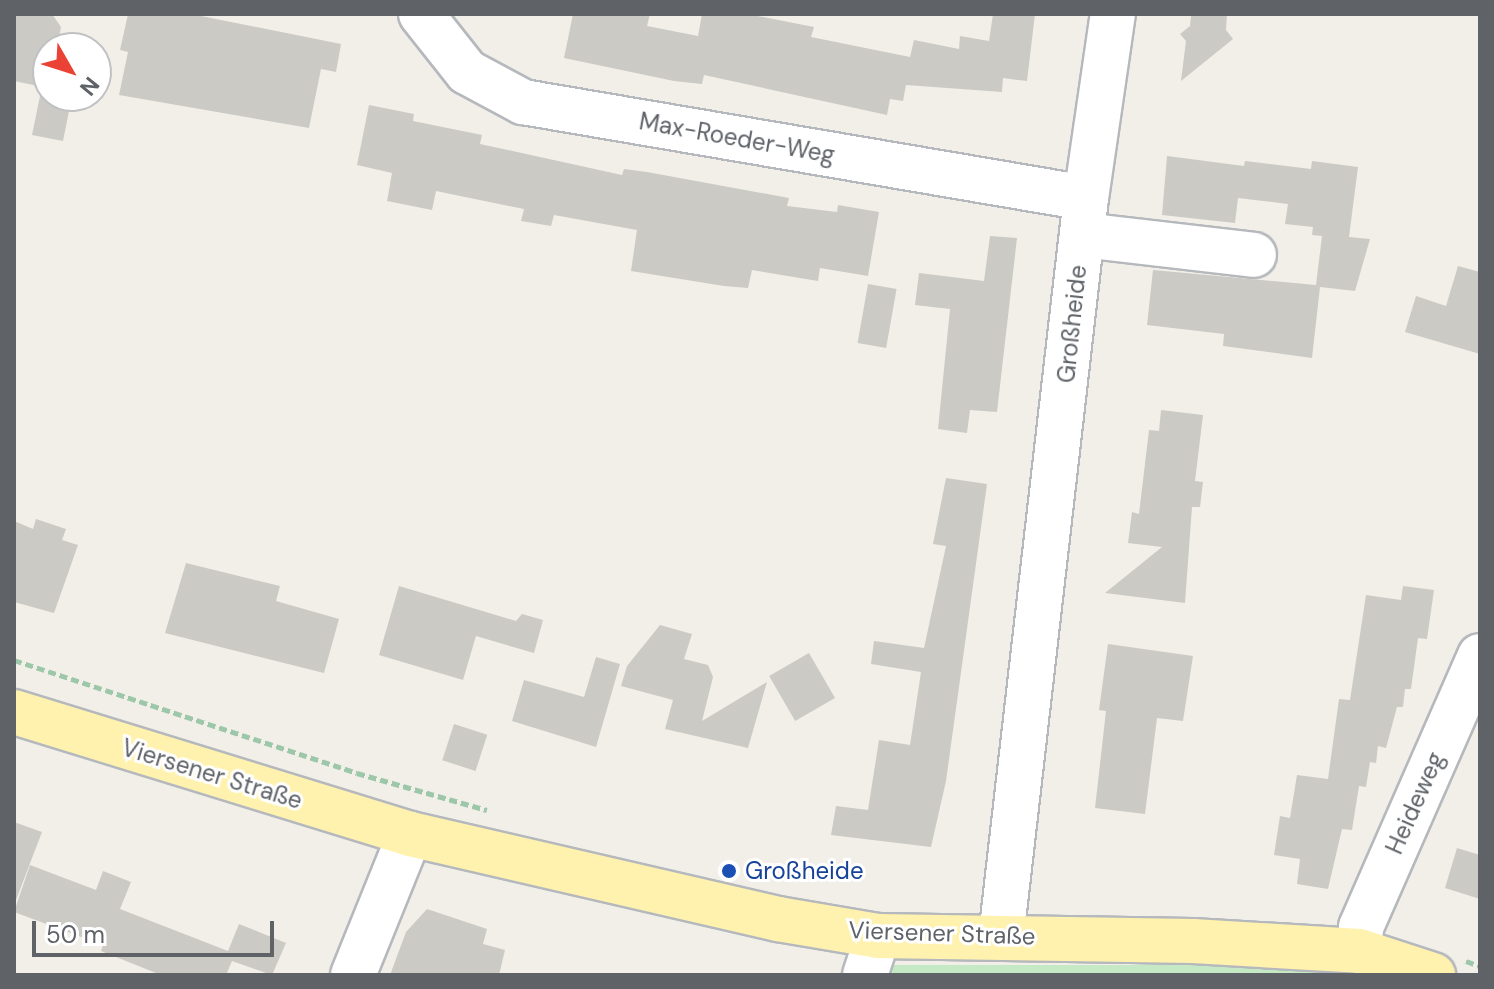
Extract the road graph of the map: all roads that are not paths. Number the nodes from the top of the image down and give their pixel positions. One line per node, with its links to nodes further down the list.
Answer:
1 (411, 14): 2 (street, Max-Roeder-Weg)
2 (421, 14): 4 (street, Max-Roeder-Weg)
3 (1113, 14): 4 (street, Großheide)
4 (1084, 217): 5 (street, Großheide); 9 (street, Großheide)
5 (1254, 255)
6 (1480, 656): 10 (street, Heideweg)
7 (14, 712): 8 (main road, Viersener Straße)
8 (410, 834): 11 (main road, Viersener Straße); 13 (street)
9 (1001, 937): 10 (main road, Viersener Straße); 11 (main road, Viersener Straße)
10 (1359, 951): 12 (main road, Viersener Straße)
11 (872, 955)
12 (1442, 966)
13 (353, 975)

